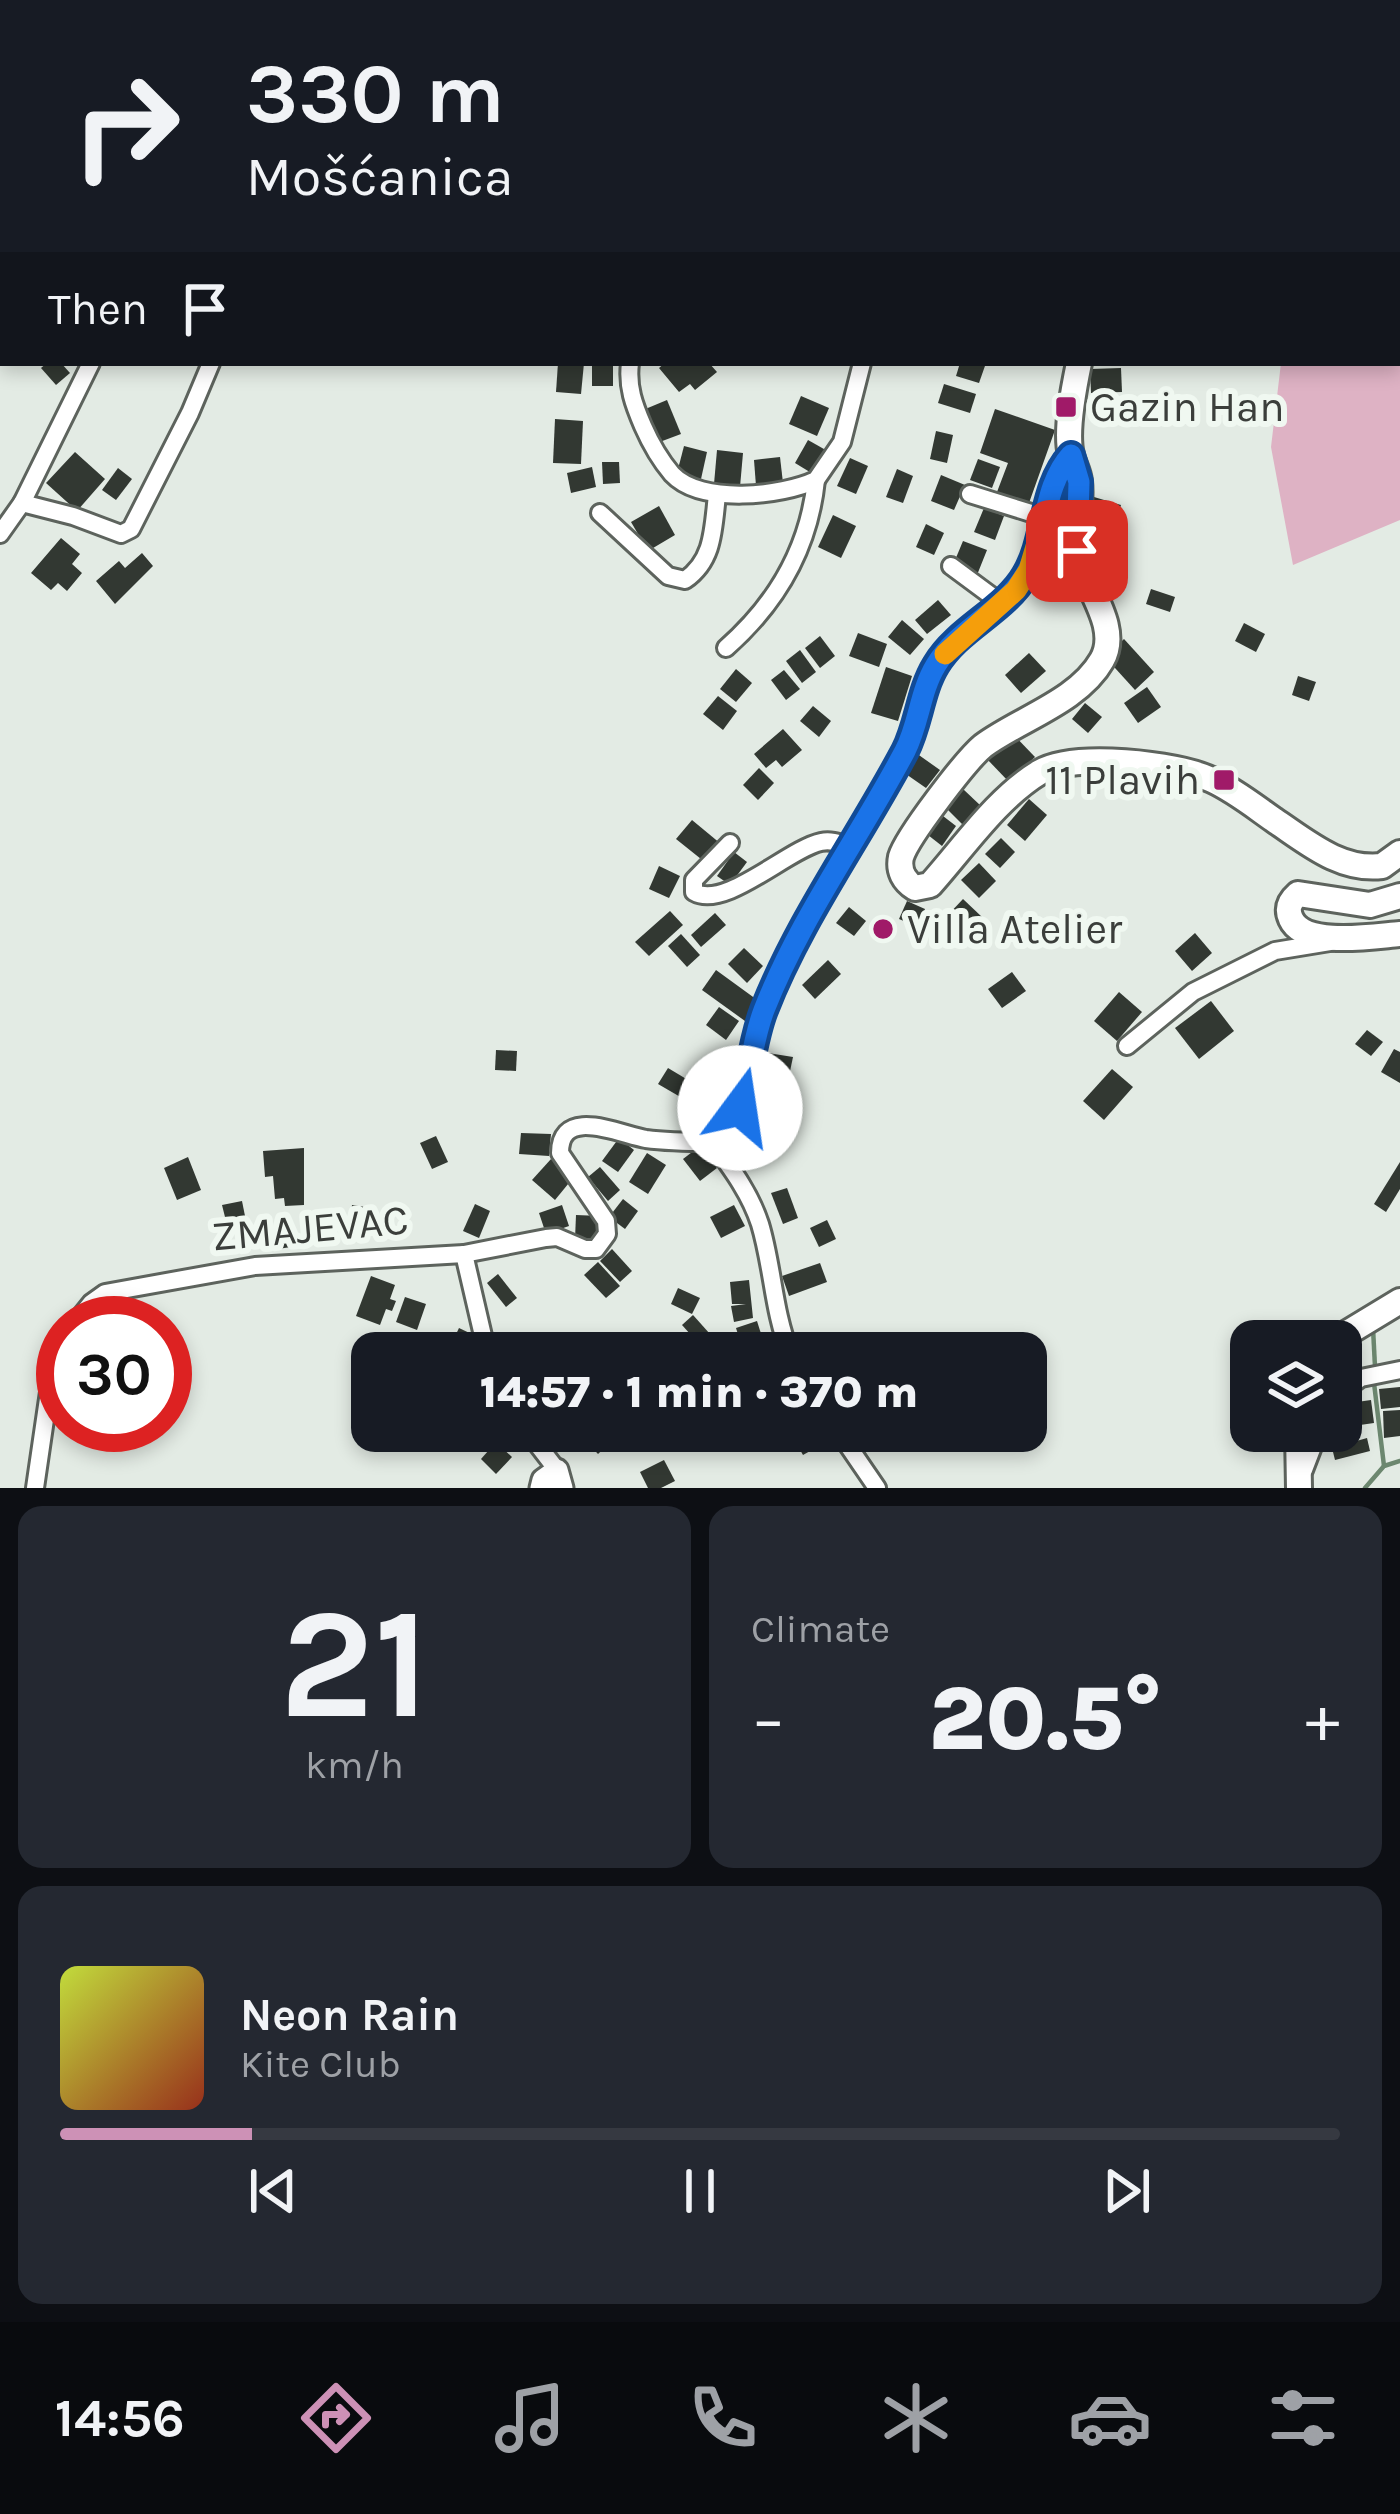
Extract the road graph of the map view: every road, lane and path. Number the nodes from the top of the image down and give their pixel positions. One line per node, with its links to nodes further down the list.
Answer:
1 (90, 366): 12 (street)
2 (210, 366): 12 (street)
3 (630, 366): 11 (street)
4 (861, 366): 9 (street)
5 (1065, 366): 7 (street)
6 (1078, 366): 7 (main road)
7 (1072, 392): 8 (main road)
8 (1071, 455): 14 (street); 21 (main road)
9 (816, 480): 11 (street); 18 (street)
10 (970, 494): 14 (street)
11 (717, 495): 13 (street)
12 (22, 503): 15 (street)
13 (600, 513)
14 (1044, 517): 17 (street)
15 (3, 525)
16 (951, 566): 17 (street)
17 (1001, 603): 20 (street)
18 (726, 648)
19 (730, 843): 20 (street)
20 (849, 846): 26 (street)
21 (1400, 854)
22 (1400, 896): 24 (main road)
23 (1400, 934): 24 (main road)
24 (1336, 940): 25 (street)
25 (1126, 1046)
26 (712, 1142): 27 (street); 32 (street)
27 (464, 1254): 28 (street, ZMAJEVAC); 31 (street, ZMAJEVAC)
28 (102, 1296)
29 (1400, 1300): 30 (main road)
30 (1362, 1324)
31 (483, 1332)
32 (782, 1332)
33 (1400, 1370): 34 (street)
34 (1362, 1378)
35 (40, 1452): 42 (street)
36 (541, 1452): 40 (street)
37 (852, 1452): 44 (street)
38 (1298, 1452): 41 (main road)
39 (1311, 1452): 41 (street)
40 (560, 1479): 43 (street)
41 (1299, 1485)
42 (35, 1488)
43 (541, 1488)
44 (877, 1488)

